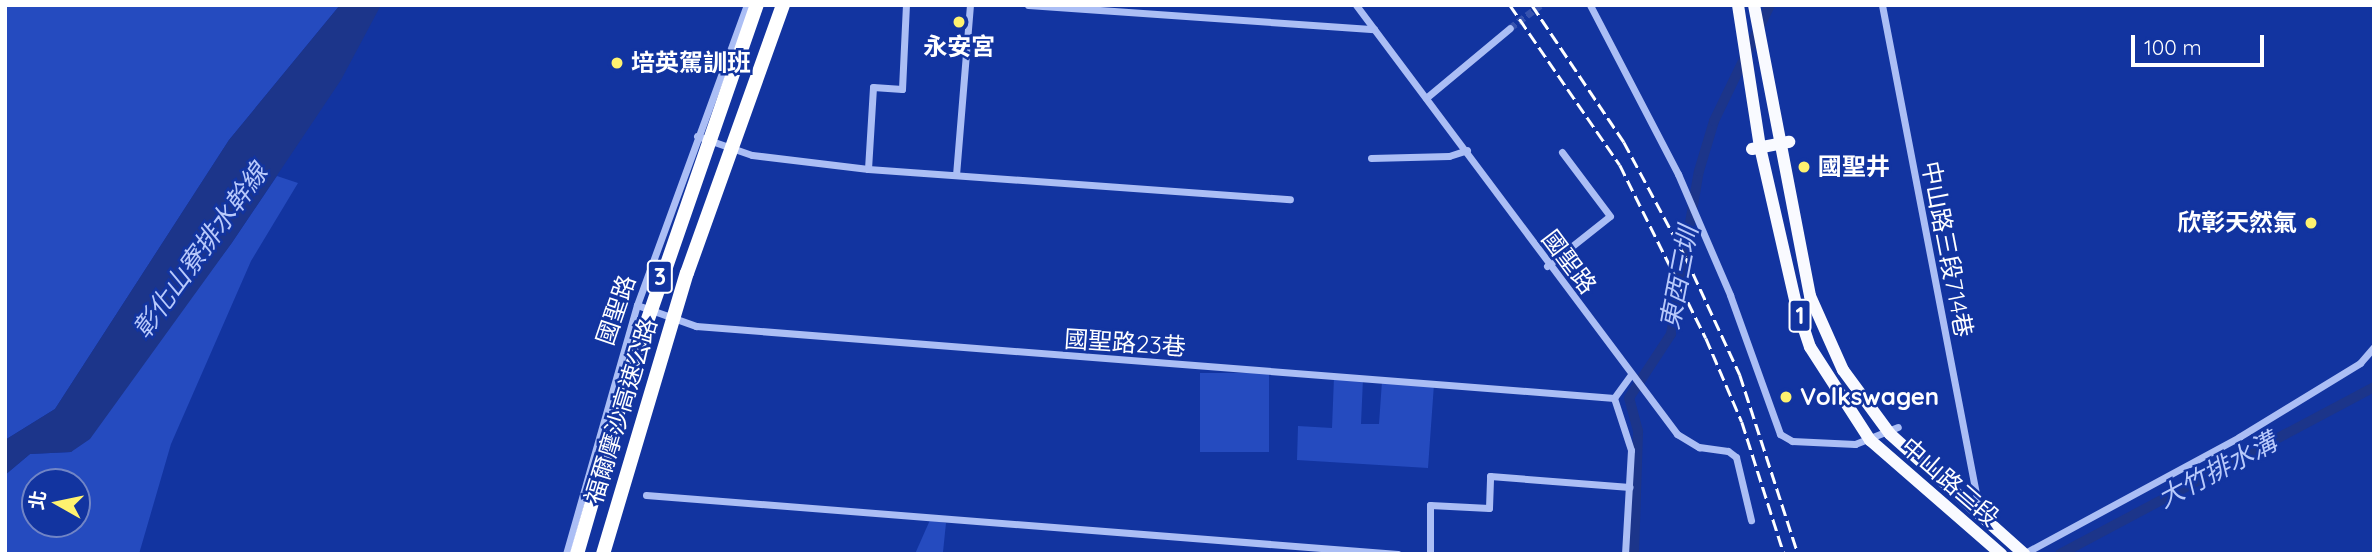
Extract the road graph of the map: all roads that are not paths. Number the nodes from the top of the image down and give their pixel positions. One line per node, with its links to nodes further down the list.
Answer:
1 (747, 5): 15 (street, 國聖路)
2 (757, 5): 37 (highway, 福爾摩沙高速公路 / 3, bridge)
3 (783, 5): 38 (highway, 福爾摩沙高速公路 / 3, bridge)
4 (905, 5): 21 (street)
5 (970, 5): 22 (street)
6 (1028, 5): 13 (street)
7 (1356, 5): 13 (street, 國聖路)
8 (1590, 5): 30 (street)
9 (1738, 5): 17 (main road, 中山路三段 / 1)
10 (1754, 5): 16 (main road, 中山路三段 / 1)
11 (1882, 5): 33 (street, 中山路三段714巷)
12 (1510, 27): 14 (street)
13 (1374, 29): 14 (street, 國聖路)
14 (1426, 98): 18 (street, 國聖路)
15 (697, 135): 21 (street); 25 (street, 國聖路)
16 (1784, 143): 17 (main road); 29 (main road, 中山路三段 / 1)
17 (1756, 148): 30 (main road, 中山路三段 / 1)
18 (1467, 150): 20 (street); 24 (street, 國聖路)
19 (1562, 152): 24 (street)
20 (1371, 158)
21 (868, 169): 22 (street)
22 (956, 175): 23 (street)
23 (1290, 199)
24 (1547, 266): 27 (street, 國聖路)
25 (637, 305): 28 (street, 國聖路23巷); 36 (street, 國聖路)
26 (2374, 347): 35 (street)
27 (1630, 374): 28 (street); 34 (street, 國聖路)
28 (1614, 398): 31 (street)
29 (1894, 431): 30 (street); 35 (main road, 中山路三段 / 1)
30 (1870, 440): 42 (main road, 中山路三段 / 1)
31 (1630, 487): 40 (street); 41 (street)
32 (646, 495): 39 (street)
33 (1977, 499)
34 (1751, 520)
35 (2023, 553)
36 (566, 554)
37 (577, 554)
38 (603, 554)
39 (1398, 554)
40 (1430, 554)
41 (1625, 554)
42 (2001, 554)

